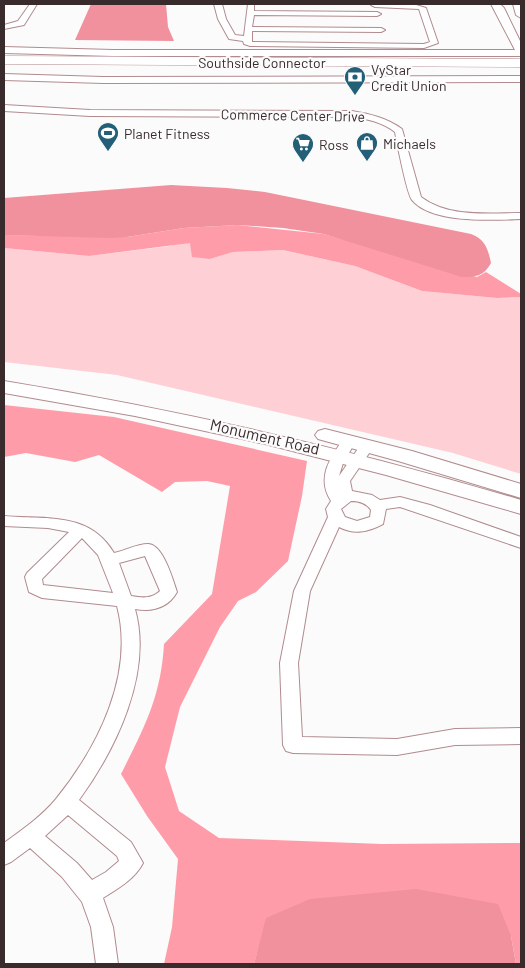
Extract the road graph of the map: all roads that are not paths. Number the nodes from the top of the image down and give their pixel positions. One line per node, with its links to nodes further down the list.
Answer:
1 (32, 4): 10 (street)
2 (218, 4): 13 (street)
3 (251, 4): 8 (street)
4 (494, 4): 5 (street); 18 (street)
5 (513, 4)
6 (518, 4): 9 (street)
7 (376, 8): 8 (street); 12 (street); 14 (street)
8 (250, 13): 11 (street)
9 (521, 15)
10 (4, 27)
11 (248, 29): 12 (street); 13 (street)
12 (381, 30): 14 (street)
13 (247, 39): 14 (street)
14 (384, 46)
15 (4, 50): 16 (street)
16 (302, 53): 17 (highway); 18 (street)
17 (4, 58): 18 (highway, Southside Connector)
18 (519, 64): 19 (highway, Southside Connector); 22 (street)
19 (4, 67)
20 (4, 72): 22 (highway)
21 (4, 77): 22 (street)
22 (141, 79)
23 (4, 108): 24 (street, Commerce Center Drive)
24 (474, 216): 25 (street, Commerce Center Drive); 26 (street)
25 (521, 216)
26 (521, 223)
27 (4, 373): 29 (main road, Monument Road)
28 (4, 387): 29 (main road, Monument Road)
29 (354, 450): 30 (main road, Monument Road); 31 (street); 33 (main road, Monument Road)
30 (521, 491)
31 (343, 498): 32 (street); 34 (street)
32 (377, 506): 34 (street); 37 (street)
33 (521, 508)
34 (335, 518): 40 (street)
35 (4, 521): 36 (street)
36 (80, 530): 38 (street); 39 (street)
37 (521, 543)
38 (110, 560): 39 (street); 39 (street)
39 (126, 603): 41 (street)
40 (521, 736)
41 (66, 801): 42 (street); 44 (street)
42 (31, 836): 43 (street); 44 (street)
43 (4, 855)
44 (89, 894): 45 (street)
45 (107, 964)

